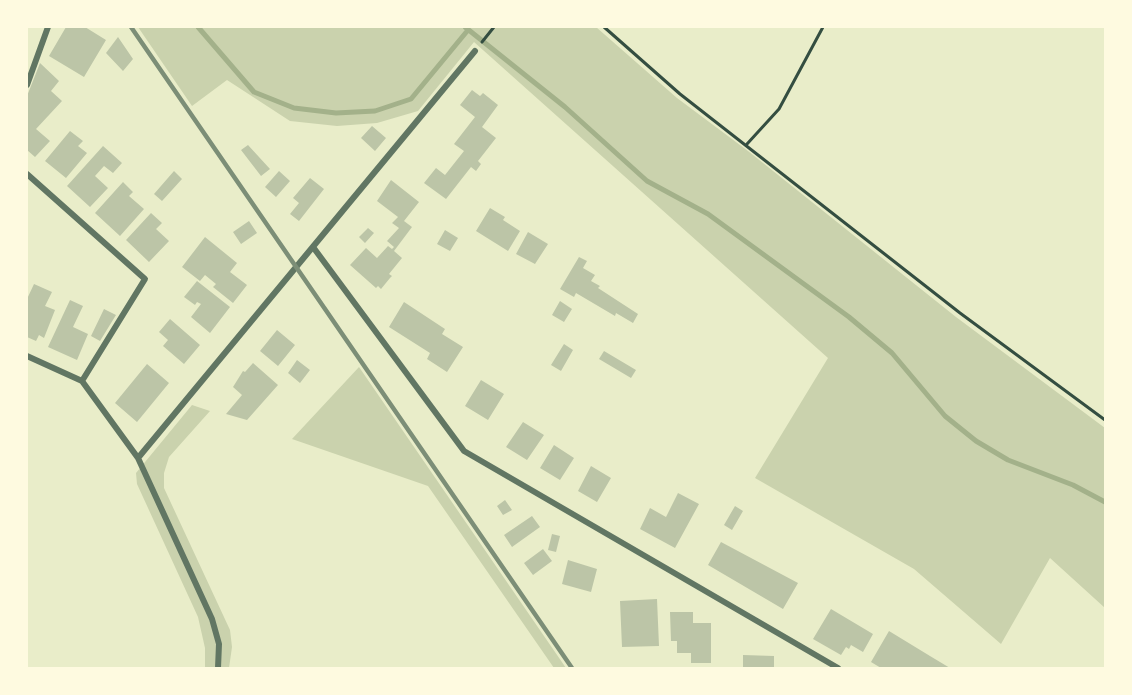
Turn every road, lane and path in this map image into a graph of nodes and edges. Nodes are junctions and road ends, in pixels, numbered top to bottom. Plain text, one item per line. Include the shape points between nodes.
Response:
1 (48, 27) edge
2 (494, 27) edge
3 (604, 27) edge
4 (823, 27) edge
5 (489, 34) dead end
6 (475, 51) dead end
7 (27, 85) edge
8 (747, 144) junction
9 (27, 174) edge
10 (313, 247) junction
11 (27, 356) edge
12 (82, 381) junction
13 (1105, 420) edge
14 (138, 458) junction
15 (218, 668) edge
16 (838, 668) edge

1 - 7 street
2 - 5 path
3 - 8 path via 680,94
4 - 8 path via 779,109
6 - 10 street
8 - 13 path via 960,313
9 - 12 street via 145,279
10 - 14 street
10 - 16 street via 464,451
11 - 12 street
12 - 14 street
14 - 15 street via 212,619 219,644

